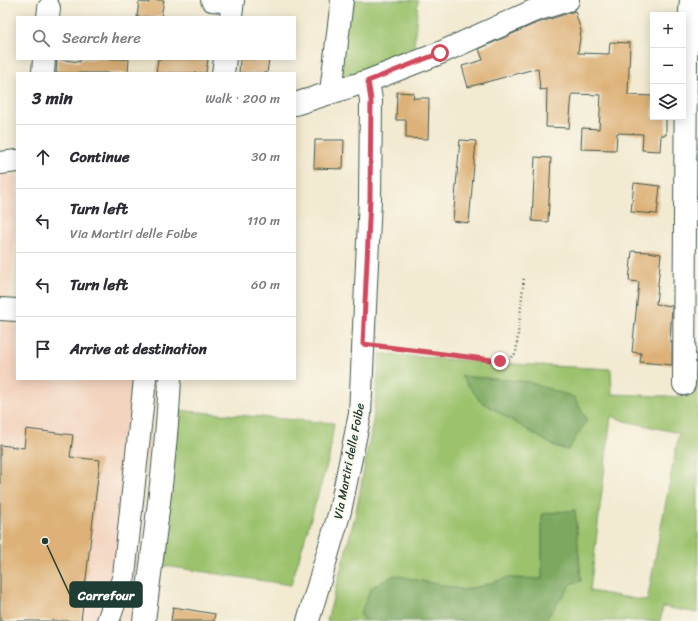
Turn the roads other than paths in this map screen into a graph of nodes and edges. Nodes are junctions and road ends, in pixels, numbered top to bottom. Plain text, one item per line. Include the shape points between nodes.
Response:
1 (342, 0) edge
2 (568, 0) edge
3 (691, 0) edge
4 (44, 60) edge
5 (214, 60) edge
6 (225, 60) edge
7 (43, 72) edge
8 (212, 72) edge
9 (223, 72) edge
10 (368, 81) junction
11 (331, 92) junction
12 (296, 104) edge
13 (0, 308) edge
14 (16, 310) edge
15 (145, 380) edge
16 (170, 380) edge
17 (684, 384) dead end
18 (108, 621) edge
19 (144, 621) edge
20 (308, 621) edge

1 - 11 street
2 - 10 street via 533,11 440,53
3 - 17 street via 686,56
4 - 7 street
5 - 8 street
6 - 9 street
10 - 11 street
10 - 20 street, Via Martiri delle Foibe via 371,100 370,199 360,414 340,511
11 - 12 street
13 - 14 street
15 - 18 street via 124,576
16 - 19 street via 168,424

